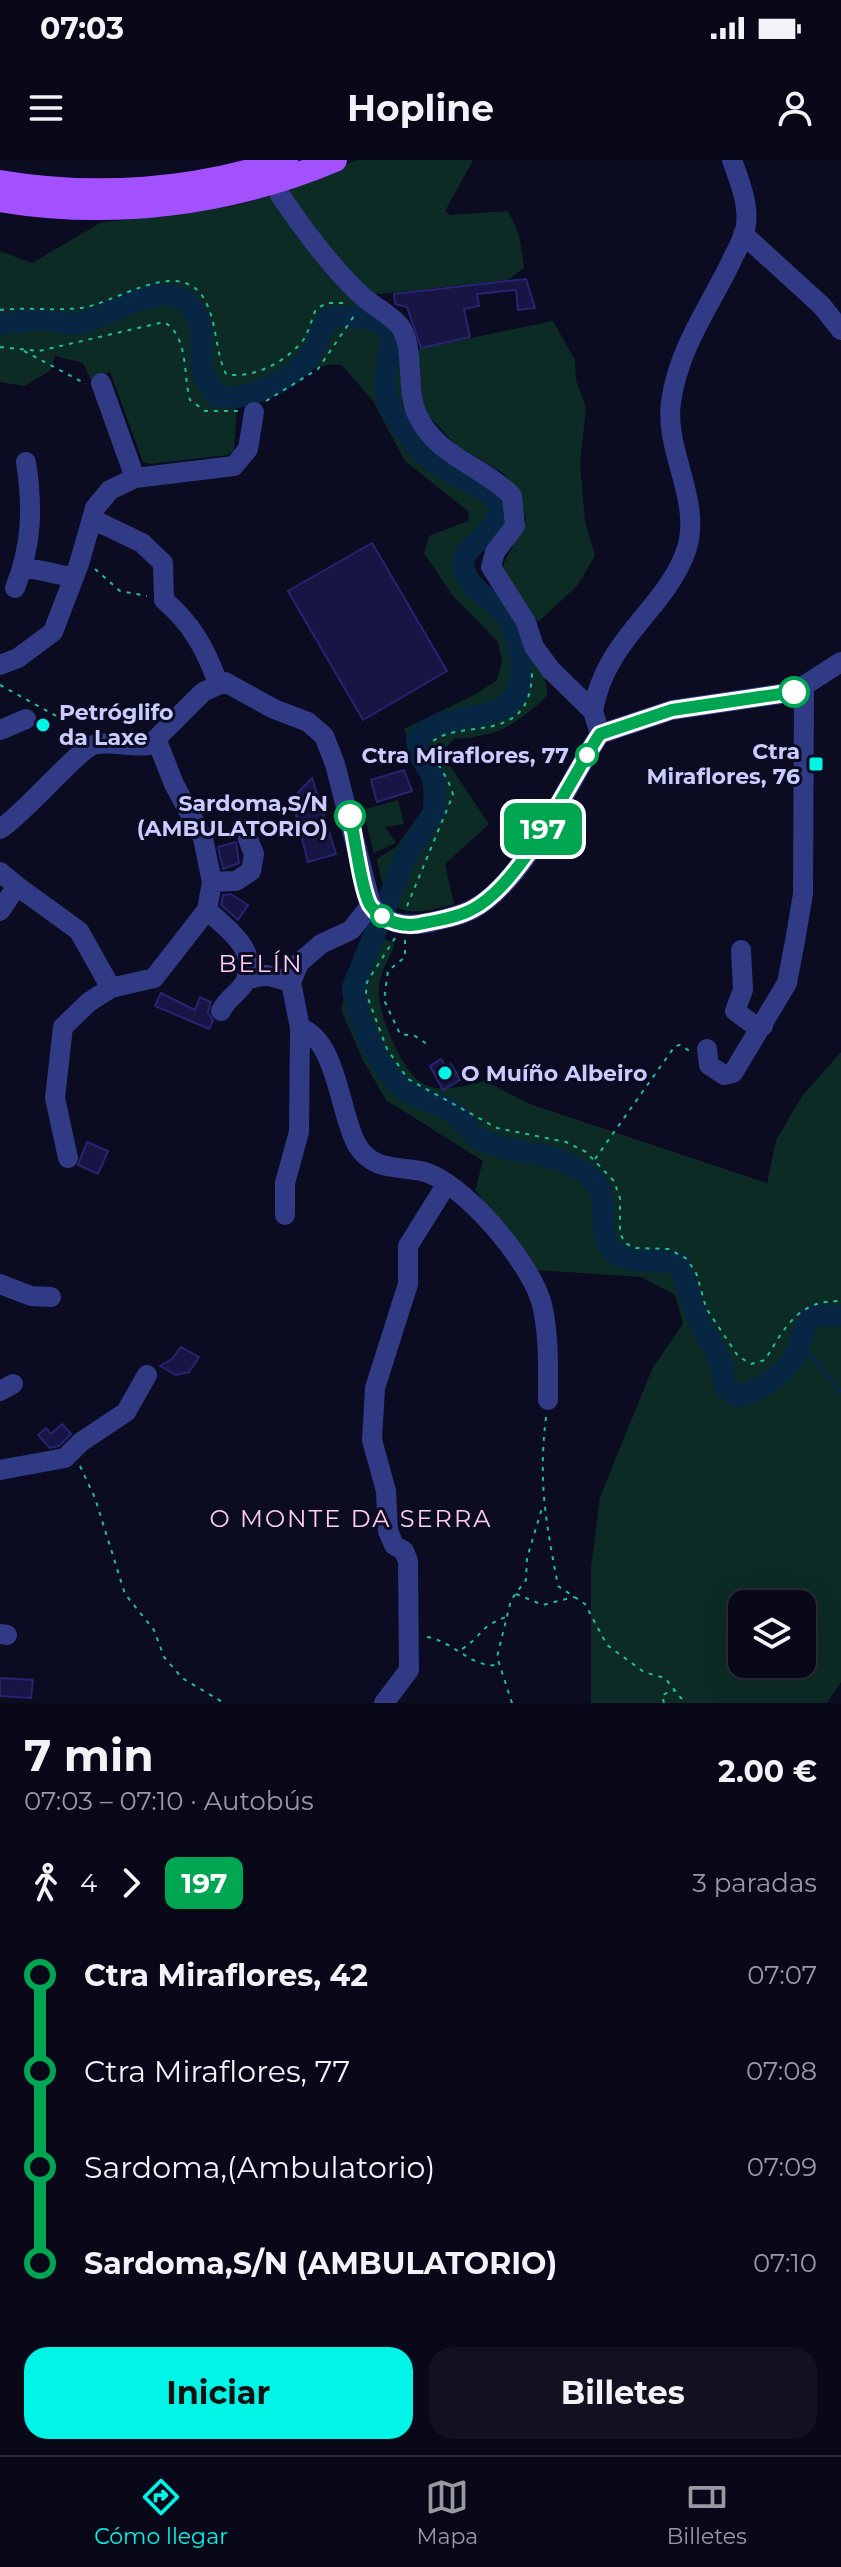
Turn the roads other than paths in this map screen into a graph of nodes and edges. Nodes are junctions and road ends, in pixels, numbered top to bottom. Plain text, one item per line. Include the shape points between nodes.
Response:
1 (286, 160) edge
2 (335, 160) edge
3 (732, 160) edge
4 (0, 182) edge
5 (280, 195) dead end
6 (0, 200) edge
7 (743, 234) junction
8 (841, 330) edge
9 (101, 383) road end
10 (254, 412) road end
11 (26, 462) dead end
12 (135, 478) junction
13 (92, 519) junction
14 (24, 567) junction
15 (75, 570) junction
16 (15, 588) dead end
17 (841, 662) edge
18 (0, 665) edge
19 (218, 683) junction
20 (804, 688) junction
21 (593, 711) junction
22 (26, 719) dead end
23 (0, 730) edge
24 (600, 734) junction
25 (157, 741) junction
26 (0, 829) edge
27 (248, 839) dead end
28 (0, 872) edge
29 (212, 882) junction
30 (17, 886) junction
31 (373, 908) junction
32 (207, 910) junction
33 (0, 911) edge
34 (741, 950) dead end
35 (246, 980) junction
36 (291, 982) junction
37 (111, 988) junction
38 (221, 1011) dead end
39 (763, 1026) junction
40 (300, 1028) junction
41 (708, 1057) road end
42 (68, 1158) dead end
43 (446, 1185) junction
44 (285, 1215) dead end
45 (0, 1284) edge
46 (51, 1297) dead end
47 (147, 1375) dead end
48 (548, 1400) road end
49 (0, 1470) edge
50 (384, 1703) edge

1 - 4 main road via 159,187 68,189
2 - 6 main road via 256,187 160,205 65,207
3 - 7 street via 745,202
5 - 21 street via 363,308 401,327 410,364 410,398 431,436 512,496 515,526 495,552 491,567 526,622 534,647
7 - 8 street
7 - 21 street via 709,309 694,329 670,404 670,434 686,495 687,548 678,569 608,666
9 - 12 street
10 - 12 street via 248,449 234,466
11 - 14 street via 31,522
12 - 13 street via 100,499
13 - 15 street
13 - 19 street via 142,543 163,563 164,600 201,640
14 - 15 street
14 - 16 street
15 - 18 street via 53,632
17 - 20 street
19 - 25 street
19 - 31 street via 232,684 308,722 324,736
20 - 24 street via 672,710
20 - 39 street via 803,894 787,983
21 - 24 street
22 - 23 street
24 - 31 street via 556,811 495,890 471,910 401,925
25 - 26 street via 140,747 99,744 86,749
25 - 29 street via 174,784 197,821
27 - 29 street via 254,854 251,871 236,881
28 - 30 street
29 - 32 street
30 - 33 street
30 - 37 street via 79,931
31 - 36 street via 351,930 307,953
32 - 35 street via 246,948
32 - 37 street via 154,978
34 - 39 street via 743,990 735,1011
35 - 36 street via 266,975
35 - 38 street
36 - 40 street
37 - 42 street via 69,1020 60,1037 56,1115
39 - 41 street via 733,1073 724,1075
40 - 43 street via 328,1059 356,1144 368,1158 401,1171 421,1171
40 - 44 street via 299,1132 285,1183
43 - 48 street via 469,1200 527,1270 543,1306
43 - 50 street via 408,1246 408,1284 375,1388 372,1440 386,1491 388,1531 408,1561 409,1670
45 - 46 street
47 - 49 street via 126,1412 65,1458

